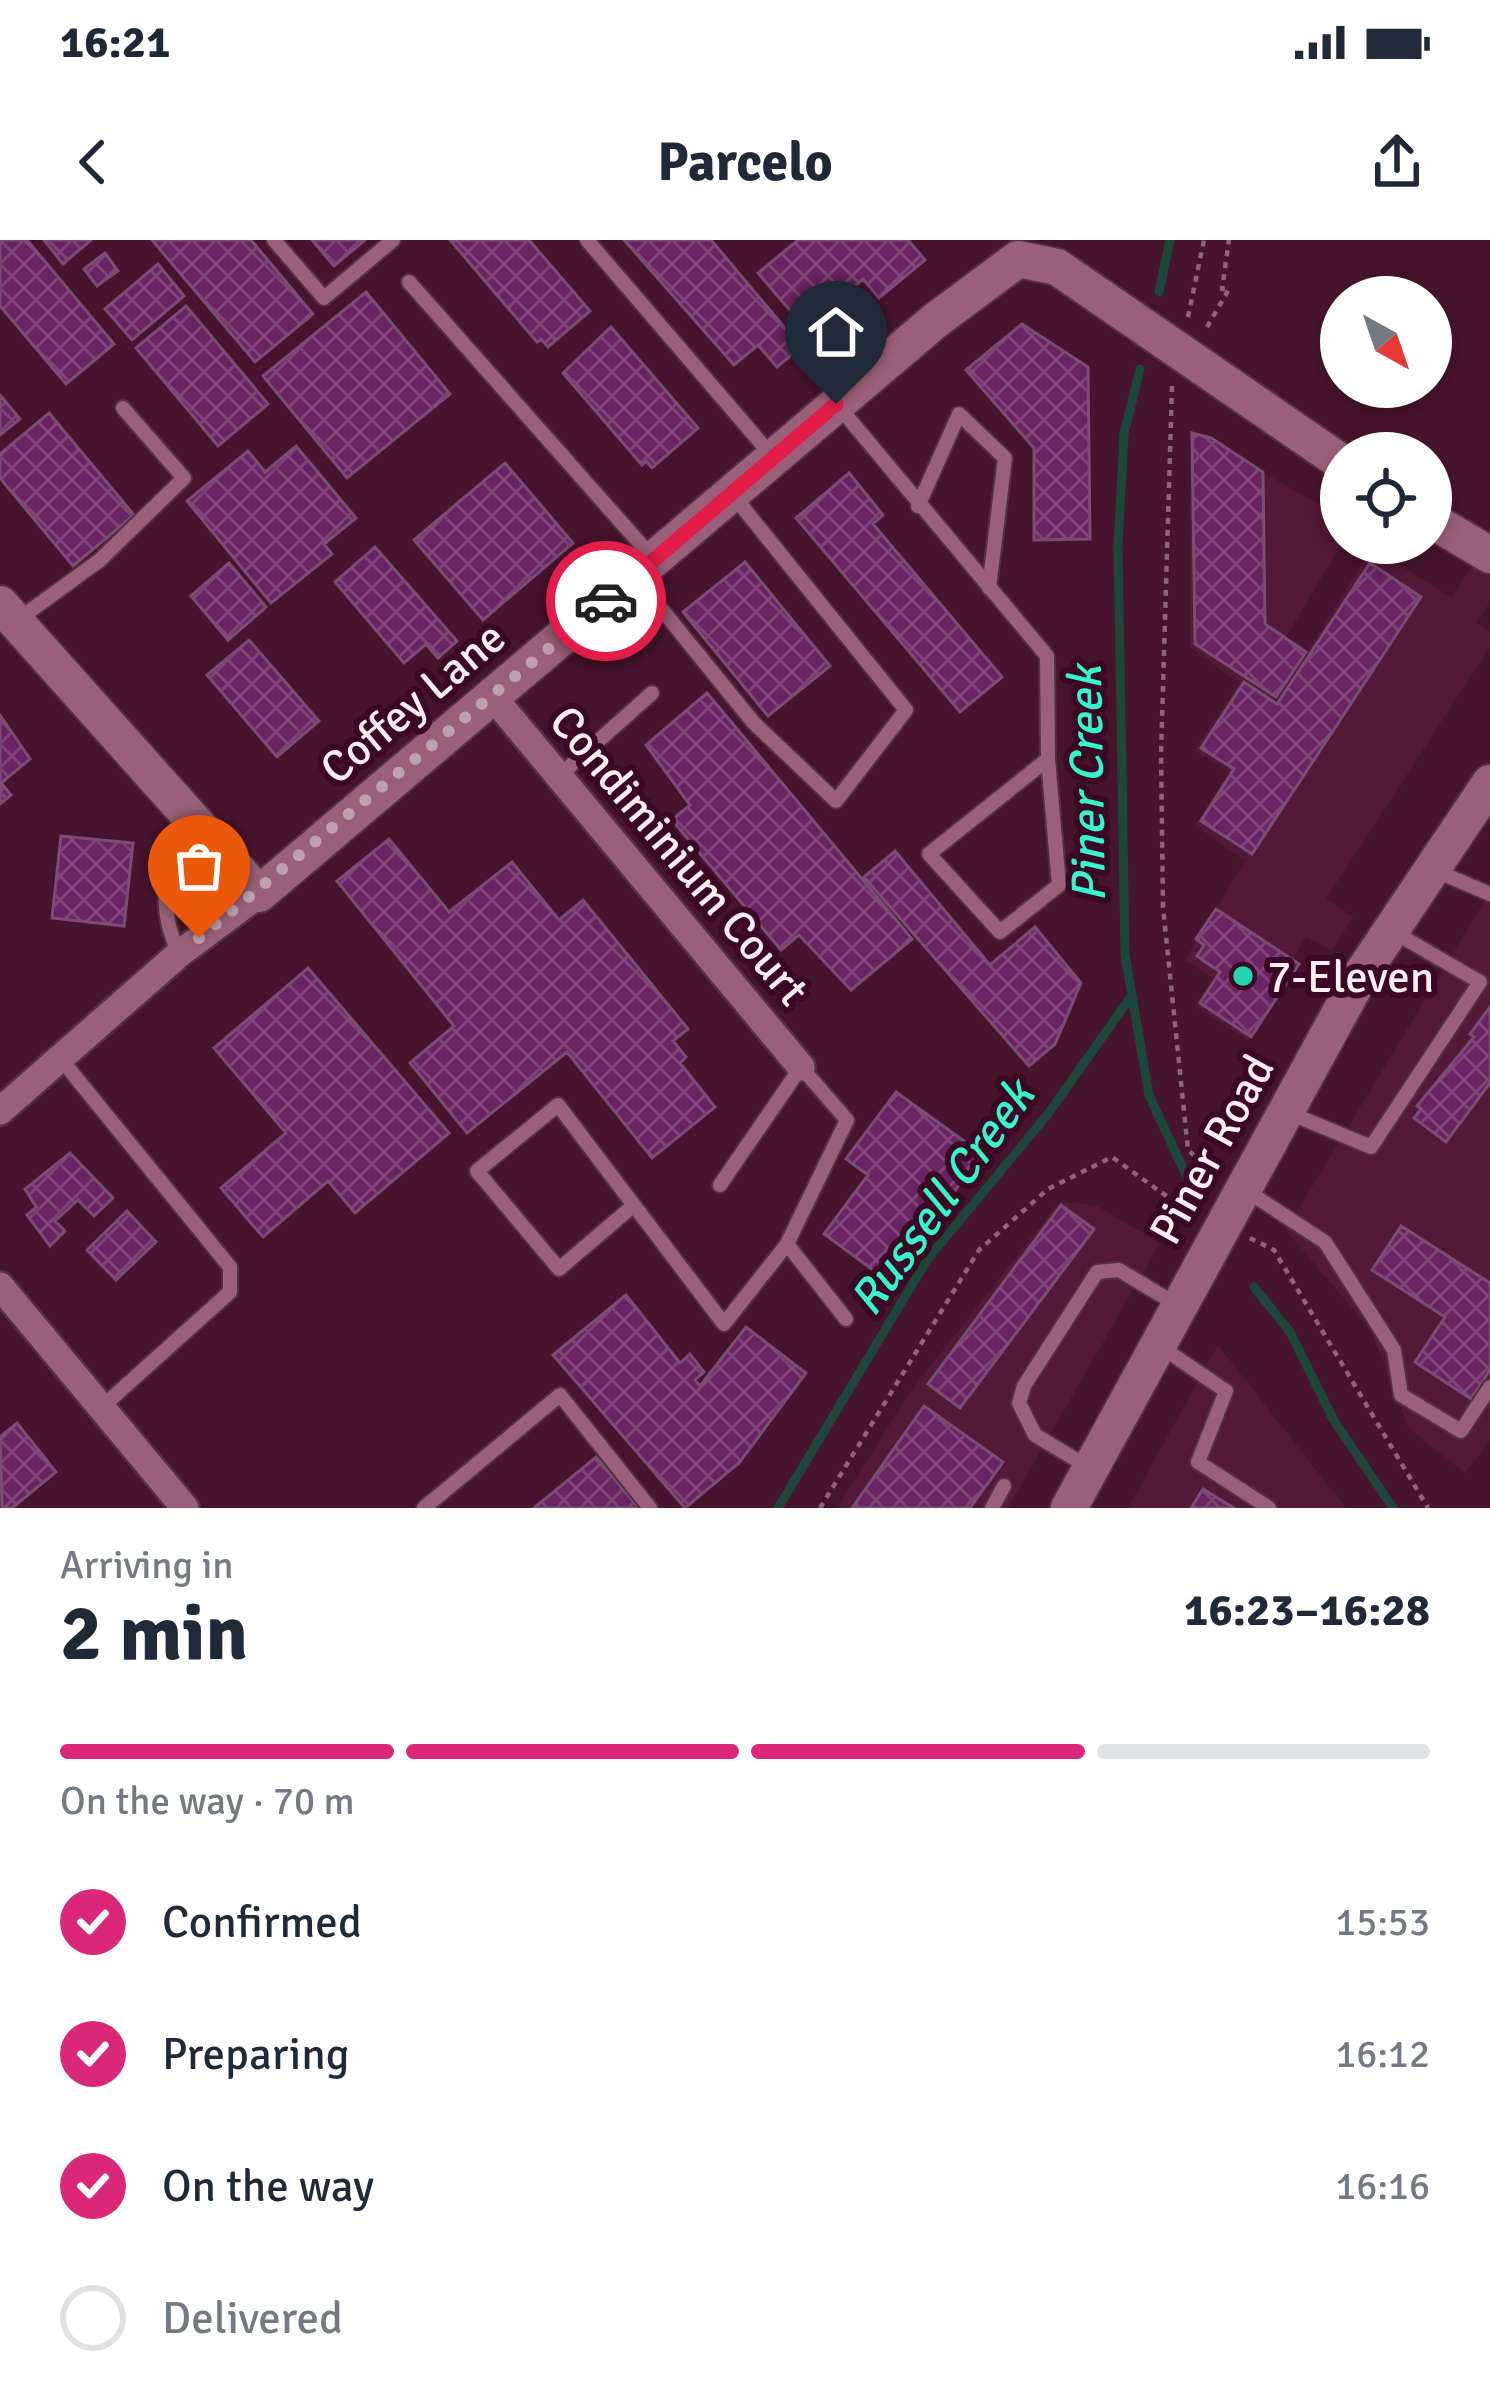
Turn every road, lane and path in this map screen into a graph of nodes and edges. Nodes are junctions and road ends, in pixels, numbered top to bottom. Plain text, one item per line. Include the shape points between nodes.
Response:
1 (274, 240) edge
2 (393, 240) edge
3 (587, 240) edge
4 (1204, 240) edge
5 (1228, 240) edge
6 (1014, 250) edge
7 (410, 282) dead end
8 (1207, 327) dead end
9 (1176, 350) junction
10 (836, 404) junction
11 (123, 408) dead end
12 (1320, 448) edge
13 (773, 457) junction
14 (732, 494) junction
15 (918, 506) junction
16 (1452, 532) edge
17 (1490, 555) edge
18 (645, 568) junction
19 (989, 588) junction
20 (7, 613) edge
21 (652, 693) dead end
22 (494, 697) junction
23 (1048, 759) junction
24 (559, 776) junction
25 (1490, 783) edge
26 (198, 828) junction
27 (1432, 869) junction
28 (259, 894) junction
29 (1490, 894) edge
30 (1392, 931) junction
31 (179, 954) junction
32 (60, 1058) junction
33 (801, 1067) junction
34 (0, 1111) edge
35 (1286, 1111) junction
36 (720, 1185) dead end
37 (634, 1205) junction
38 (1234, 1206) junction
39 (787, 1244) junction
40 (0, 1286) edge
41 (1179, 1306) junction
42 (846, 1319) dead end
43 (1158, 1345) junction
44 (1490, 1387) edge
45 (102, 1407) junction
46 (1090, 1468) junction
47 (1004, 1486) dead end
48 (185, 1508) edge
49 (424, 1508) edge
50 (650, 1508) edge
51 (820, 1508) edge
52 (992, 1508) edge
53 (1069, 1508) edge
54 (1269, 1508) edge
55 (1428, 1508) edge

1 - 2 lane via 324,298
3 - 13 lane
4 - 9 path via 1197,295
5 - 8 path via 1228,296
6 - 9 street, Coffey Lane via 1057,266
6 - 10 street, Coffey Lane
7 - 18 lane
9 - 12 street, Coffey Lane
9 - 38 path via 1163,907 1188,1150
10 - 13 street, Coffey Lane
10 - 15 lane
11 - 20 lane via 184,478 100,560
13 - 14 street, Coffey Lane
14 - 18 street, Coffey Lane
14 - 18 lane via 907,710 836,800 753,722
15 - 19 lane
15 - 19 lane via 959,415 1005,458
16 - 17 street
18 - 22 street, Coffey Lane
19 - 23 lane via 1047,656
20 - 26 street
21 - 24 lane
22 - 24 street, Condiminium Court
22 - 28 street, Coffey Lane
23 - 23 lane via 1059,885 1000,932 929,854
24 - 33 street, Condiminium Court
25 - 27 street, Piner Road
26 - 28 street
26 - 31 lane via 177,851 165,891 163,915
27 - 29 lane
27 - 30 street, Piner Road
28 - 31 street
30 - 35 street, Piner Road
30 - 35 lane via 1480,982 1371,1147
31 - 32 street
32 - 34 street
32 - 45 lane via 234,1279 230,1292
33 - 36 lane
33 - 39 lane via 847,1120
35 - 38 street, Piner Road
37 - 37 lane via 558,1105 477,1171 559,1269
37 - 39 lane via 724,1324
38 - 41 street, Piner Road
38 - 44 lane via 1325,1242 1394,1350 1401,1395 1461,1432
38 - 51 path via 1172,1200 1112,1156 1048,1189 979,1250
38 - 55 path via 1274,1250
39 - 42 lane
40 - 45 street
41 - 43 street, Piner Road
41 - 46 lane via 1119,1270 1097,1272 1024,1386 1019,1403 1035,1435
43 - 46 street, Piner Road
43 - 54 lane via 1226,1391 1198,1462
45 - 48 street
46 - 53 street, Piner Road
47 - 52 lane
49 - 50 lane via 560,1395

